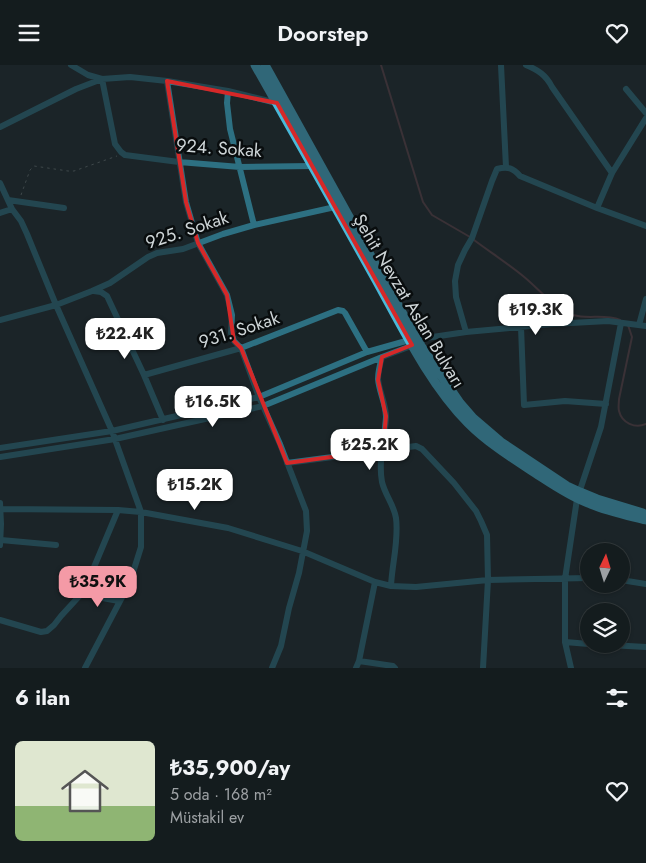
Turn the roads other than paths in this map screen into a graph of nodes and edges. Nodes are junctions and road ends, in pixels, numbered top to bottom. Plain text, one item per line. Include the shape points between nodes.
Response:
1 (71, 65) edge
2 (255, 65) edge
3 (265, 65) edge
4 (501, 65) edge
5 (526, 65) edge
6 (102, 79) junction
7 (167, 81) junction
8 (626, 89) dead end
9 (228, 91) junction
10 (277, 103) junction
11 (646, 113) edge
12 (646, 118) edge
13 (0, 127) edge
14 (179, 162) junction
15 (312, 166) junction
16 (240, 167) junction
17 (506, 167) junction
18 (612, 173) junction
19 (0, 183) edge
20 (8, 199) junction
21 (335, 207) junction
22 (64, 208) dead end
23 (597, 208) junction
24 (12, 209) junction
25 (0, 213) edge
26 (254, 225) junction
27 (646, 226) edge
28 (198, 243) junction
29 (92, 291) junction
30 (646, 299) edge
31 (56, 305) junction
32 (0, 319) edge
33 (621, 323) junction
34 (643, 325) edge
35 (521, 327) junction
36 (466, 332) junction
37 (417, 341) junction
38 (241, 349) junction
39 (367, 353) junction
40 (382, 357) junction
41 (144, 375) junction
42 (259, 397) junction
43 (606, 404) junction
44 (263, 406) junction
45 (163, 420) junction
46 (112, 431) junction
47 (115, 439) junction
48 (0, 448) edge
49 (383, 450) junction
50 (0, 457) edge
51 (287, 463) junction
52 (578, 496) junction
53 (0, 506) edge
54 (118, 511) junction
55 (141, 512) junction
56 (646, 514) edge
57 (646, 520) edge
58 (0, 542) edge
59 (56, 545) dead end
60 (302, 551) junction
61 (580, 578) edge
62 (565, 579) junction
63 (488, 580) junction
64 (630, 581) edge
65 (376, 582) junction
66 (646, 584) edge
67 (391, 586) junction
68 (84, 591) junction
69 (119, 601) junction
70 (0, 620) edge
71 (565, 642) junction
72 (580, 643) edge
73 (630, 646) edge
74 (646, 647) edge
75 (357, 665) edge
76 (85, 668) edge
77 (272, 668) edge
78 (396, 668) edge
79 (482, 668) edge
80 (571, 668) edge

1 - 6 street
2 - 10 main road, Şehit Nevzat Aslan Bulvarı
3 - 37 main road, Şehit Nevzat Aslan Bulvarı
4 - 17 street
5 - 18 street via 548,79
6 - 7 street via 130,77
6 - 13 street
6 - 14 street, 924. Sokak via 115,144 123,153
7 - 9 street
7 - 14 street
8 - 11 street
9 - 10 street
9 - 16 street via 230,129
10 - 15 main road, Şehit Nevzat Aslan Bulvarı
12 - 18 street
14 - 16 street, 924. Sokak
14 - 28 street
15 - 16 street, 924. Sokak
15 - 21 main road, Şehit Nevzat Aslan Bulvarı
16 - 26 street
17 - 23 street
17 - 36 street via 497,169 472,238 458,265 456,297
18 - 23 street
19 - 20 street
20 - 22 street
20 - 24 street
21 - 26 street, 925. Sokak
21 - 37 main road, Şehit Nevzat Aslan Bulvarı
23 - 27 street
24 - 25 street
24 - 31 street via 27,234
26 - 28 street, 925. Sokak
28 - 29 street, 925. Sokak via 148,257 110,283
28 - 38 street via 227,295 232,315 231,333
29 - 31 street, 925. Sokak
29 - 41 street via 107,296
30 - 34 street
31 - 32 street, 925. Sokak
31 - 46 street
33 - 34 street
33 - 35 street via 594,321
33 - 43 street
35 - 36 street
35 - 43 street via 524,405 565,401
36 - 37 street
37 - 39 street
37 - 40 street
37 - 52 main road, Şehit Nevzat Aslan Bulvarı via 460,403 487,431
38 - 39 street, 931. Sokak via 343,311
38 - 41 street, 931. Sokak
38 - 42 street
39 - 42 street
40 - 44 street
40 - 49 street via 378,380 386,416
41 - 45 street
42 - 44 street
42 - 45 street
43 - 52 street
44 - 47 street
44 - 51 street
45 - 46 street
46 - 47 street
46 - 48 street
47 - 50 street
47 - 55 street
49 - 51 street
49 - 63 street via 416,446 454,483 476,511 487,535
49 - 67 street via 382,483 393,506 397,530
51 - 60 street via 306,511 307,531
52 - 56 main road, Şehit Nevzat Aslan Bulvarı
52 - 57 main road, Şehit Nevzat Aslan Bulvarı via 614,512
52 - 62 street
53 - 54 street
53 - 58 street
54 - 55 street
54 - 68 street
55 - 60 street via 228,529
55 - 69 street via 141,547 130,581
58 - 59 street
60 - 65 street
60 - 77 street via 281,646
61 - 62 street
62 - 63 street
62 - 71 street
63 - 67 street via 416,587
63 - 79 street
64 - 66 street
65 - 67 street
65 - 75 street
68 - 69 street
68 - 70 street via 47,631
69 - 76 street
71 - 72 street
71 - 80 street
73 - 74 street
75 - 78 street

